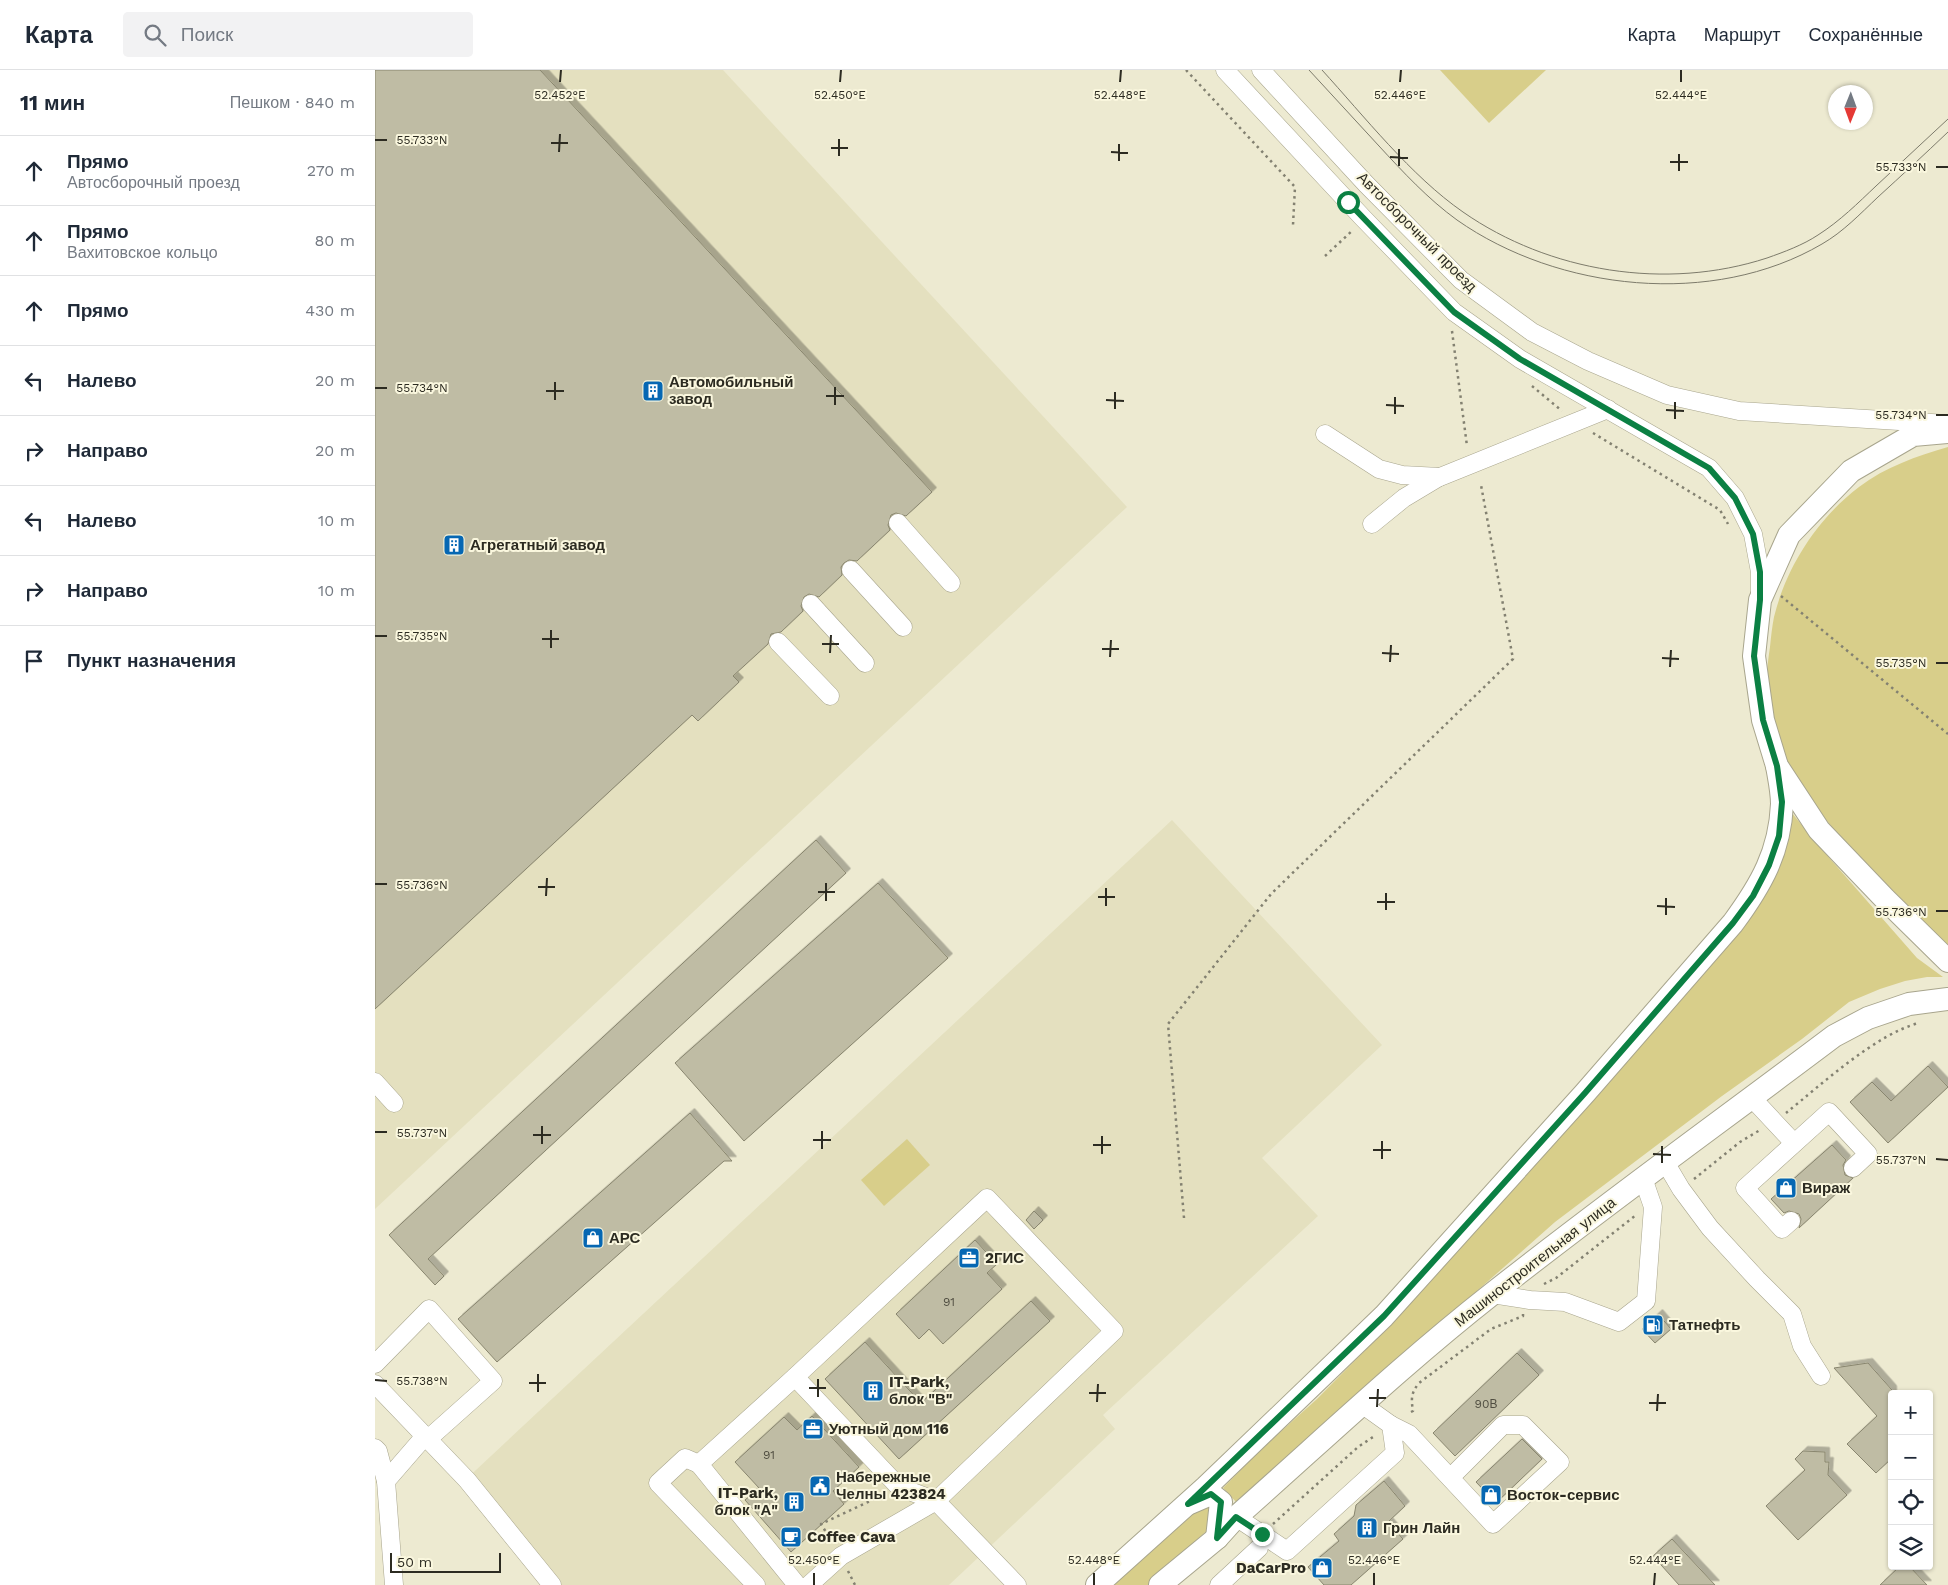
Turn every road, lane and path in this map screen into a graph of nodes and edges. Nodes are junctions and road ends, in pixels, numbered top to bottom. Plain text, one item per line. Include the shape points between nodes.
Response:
1 (1186, 70) edge
2 (1225, 70) edge
3 (1261, 70) edge
4 (1360, 222) junction
5 (1293, 225) dead end
6 (1325, 256) dead end
7 (1452, 328) dead end
8 (1608, 409) junction
9 (1948, 424) edge
10 (1948, 432) edge
11 (1325, 434) dead end
12 (1467, 446) dead end
13 (1439, 477) junction
14 (1481, 486) dead end
15 (898, 523) dead end
16 (1372, 524) dead end
17 (851, 570) dead end
18 (951, 583) dead end
19 (1760, 600) junction
20 (811, 604) dead end
21 (903, 628) dead end
22 (778, 642) dead end
23 (865, 663) dead end
24 (830, 696) dead end
25 (1777, 766) junction
26 (1948, 961) edge
27 (1948, 999) edge
28 (1919, 1023) dead end
29 (375, 1082) edge
30 (1752, 1098) junction
31 (394, 1103) dead end
32 (1784, 1114) dead end
33 (1765, 1127) dead end
34 (1795, 1143) junction
35 (1665, 1162) junction
36 (1853, 1168) dead end
37 (1643, 1178) junction
38 (1691, 1182) dead end
39 (1641, 1211) dead end
40 (1184, 1218) dead end
41 (1791, 1221) dead end
42 (1538, 1287) dead end
43 (1492, 1294) junction
44 (1523, 1312) dead end
45 (375, 1364) edge
46 (1821, 1376) dead end
47 (795, 1377) junction
48 (375, 1384) edge
49 (1363, 1405) junction
50 (1411, 1412) dead end
51 (1384, 1430) junction
52 (426, 1437) junction
53 (375, 1448) edge
54 (699, 1464) junction
55 (1450, 1478) junction
56 (386, 1481) junction
57 (899, 1487) junction
58 (935, 1501) junction
59 (1188, 1504) junction
60 (1236, 1517) junction
61 (821, 1524) dead end
62 (1271, 1526) dead end
63 (1217, 1538) junction
64 (1259, 1548) dead end
65 (394, 1585) edge
66 (552, 1585) edge
67 (757, 1585) edge
68 (797, 1585) edge
69 (809, 1585) edge
70 (1017, 1585) edge
71 (1097, 1585) edge
72 (1160, 1585) edge
73 (1219, 1585) edge

1 - 5 path via 1295,187
2 - 4 street, Автосборочный проезд
3 - 9 street, Автосборочный проезд via 1461,280 1532,332 1588,361 1667,395 1739,410
4 - 6 path
4 - 8 street, Автосборочный проезд via 1454,312 1520,359
7 - 12 path
8 - 13 street
8 - 19 street, Автосборочный проезд via 1709,468 1735,498 1753,534 1760,572
10 - 19 main road via 1913,435 1851,471 1789,535
11 - 13 street via 1379,469 1402,475
13 - 16 street via 1404,498
14 - 40 path via 1513,659 1271,894 1168,1024
15 - 18 street
17 - 21 street
19 - 25 main road via 1754,656 1763,720
20 - 23 street
22 - 24 street
25 - 26 main road via 1819,830
25 - 59 main road via 1782,802 1779,836 1753,896 1733,923 1384,1316
27 - 30 main road, Машиностроительная улица via 1909,1004 1868,1018 1834,1036
28 - 32 path via 1870,1047
29 - 31 street
30 - 34 street
30 - 35 main road, Машиностроительная улица
33 - 38 path via 1740,1142
34 - 36 street via 1829,1112 1868,1154
34 - 41 street via 1745,1188 1782,1229
35 - 37 main road, Машиностроительная улица
35 - 46 street via 1709,1228 1792,1314 1802,1346
37 - 43 main road, Машиностроительная улица
37 - 43 street via 1653,1207 1645,1300 1619,1322 1565,1302
39 - 42 path via 1557,1278
43 - 49 main road, Машиностроительная улица
44 - 50 path via 1523,1316 1475,1339 1419,1383 1411,1397
45 - 52 street via 429,1309 493,1381
47 - 54 street
47 - 57 street
47 - 58 street via 987,1198 1113,1331
48 - 52 street
49 - 51 street
49 - 60 main road, Машиностроительная улица
51 - 55 street via 1409,1434
51 - 60 street via 1395,1453 1287,1551
51 - 62 path via 1359,1447
52 - 56 street
52 - 66 street via 467,1480
53 - 56 street
54 - 67 street via 685,1458 658,1483
54 - 68 street
55 - 55 street via 1493,1524 1560,1462 1523,1425 1503,1425
56 - 65 street
57 - 58 street
57 - 61 path
58 - 69 street via 841,1556
58 - 70 street
59 - 63 main road via 1211,1494 1221,1502
59 - 71 main road
60 - 63 main road, Машиностроительная улица
63 - 72 main road, Машиностроительная улица
64 - 73 street

